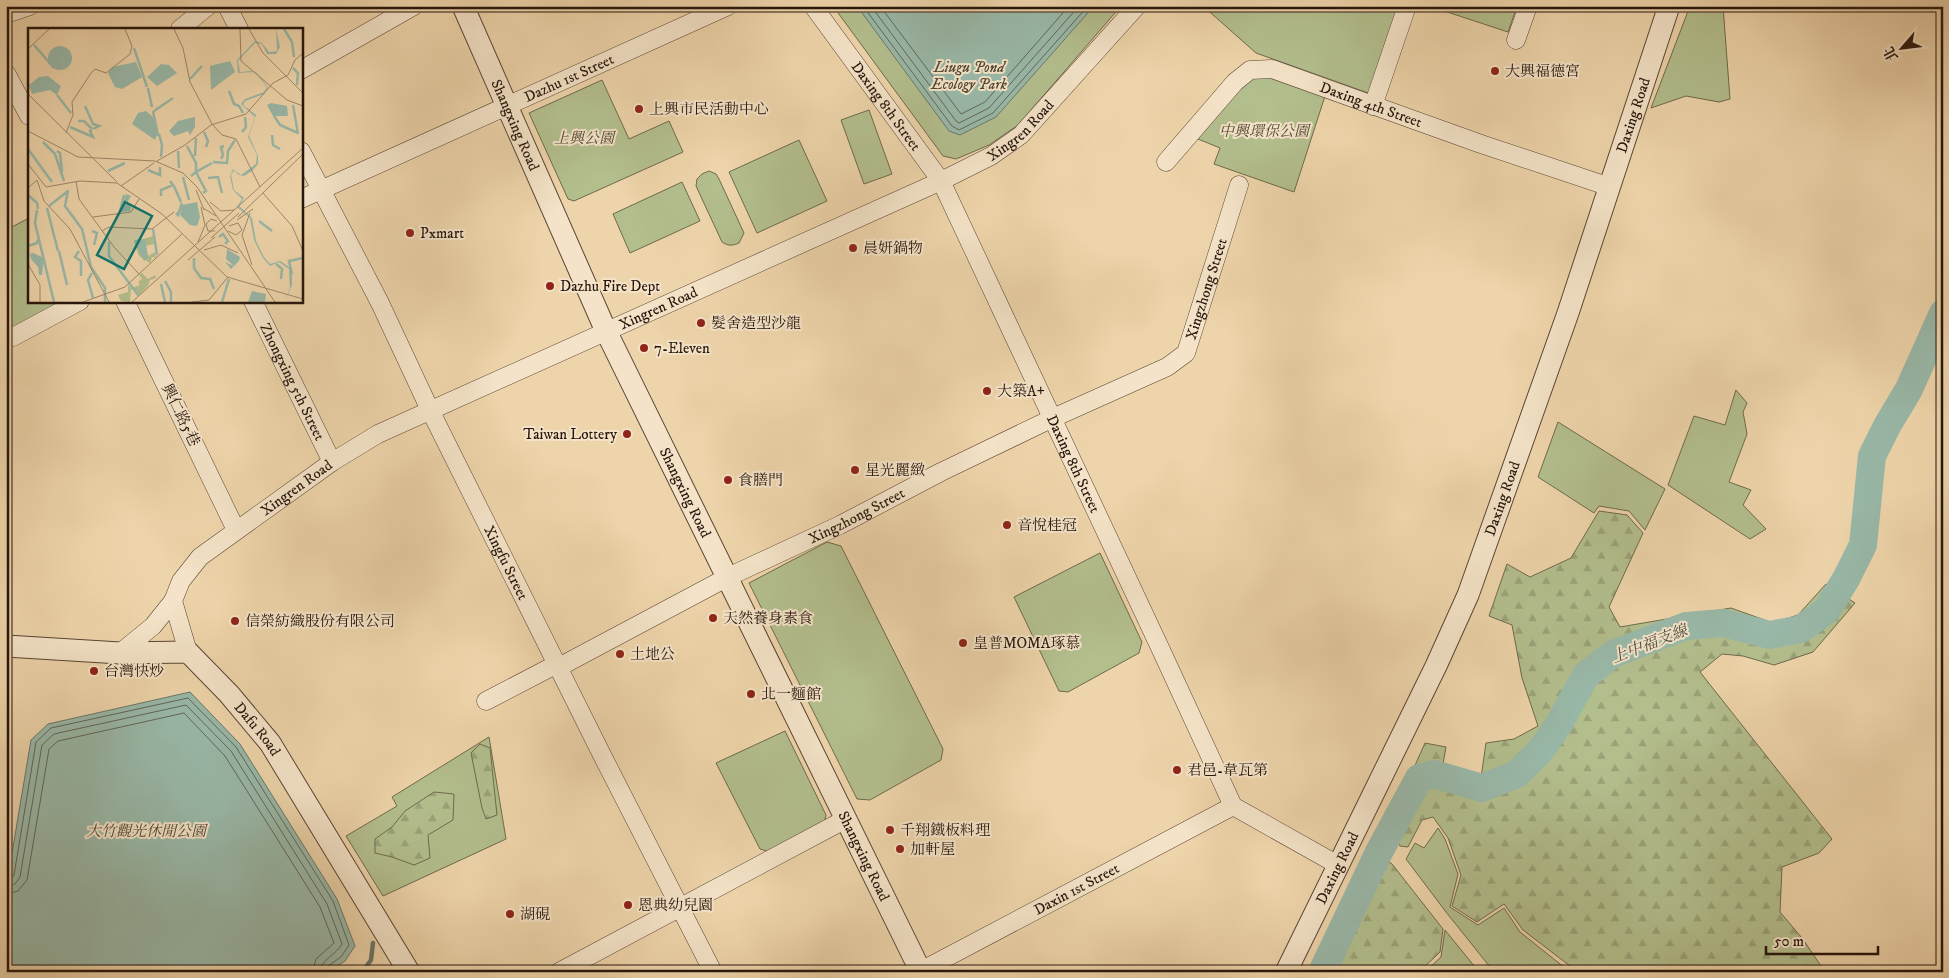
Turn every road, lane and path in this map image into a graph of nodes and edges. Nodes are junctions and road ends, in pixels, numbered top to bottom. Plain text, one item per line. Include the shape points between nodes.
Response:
1 (30, 6) edge
2 (208, 6) edge
3 (227, 6) edge
4 (414, 6) edge
5 (463, 6) edge
6 (728, 6) edge
7 (813, 6) edge
8 (1137, 6) edge
9 (1407, 6) edge
10 (1528, 6) edge
11 (1669, 6) edge
12 (6, 14) edge
13 (181, 28) edge
14 (238, 28) edge
15 (1516, 40) dead end
16 (302, 69) edge
17 (6, 73) edge
18 (507, 106) junction
19 (1373, 106) junction
20 (28, 114) edge
21 (302, 153) edge
22 (1166, 162) dead end
23 (941, 181) junction
24 (1239, 185) dead end
25 (1610, 187) junction
26 (321, 190) junction
27 (302, 199) edge
28 (78, 302) edge
29 (126, 302) edge
30 (253, 302) edge
31 (606, 331) junction
32 (13, 338) dead end
33 (430, 410) junction
34 (1052, 418) junction
35 (332, 462) junction
36 (236, 530) junction
37 (728, 577) junction
38 (173, 601) junction
39 (6, 646) edge
40 (188, 652) junction
41 (120, 653) junction
42 (558, 665) junction
43 (486, 701) dead end
44 (1232, 806) junction
45 (846, 819) junction
46 (1338, 865) junction
47 (681, 908) junction
48 (920, 971) edge
49 (409, 972) edge
50 (559, 972) edge
51 (713, 972) edge
52 (1286, 972) edge

1 - 12 street
2 - 13 street
3 - 14 street
4 - 16 street
5 - 18 street, Shangxing Road
6 - 18 street, Dazhu 1st Street
7 - 23 street, Daxing 8th Street
8 - 23 street, Xingren Road via 1021,135 991,156
9 - 19 street
10 - 15 street
11 - 25 street, Daxing Road
17 - 20 street
18 - 26 street, Dazhu 1st Street
18 - 31 street, Shangxing Road
19 - 22 street, Daxing 4th Street via 1272,69 1250,70 1235,82
19 - 25 street, Daxing 4th Street
21 - 26 street, Xingfu Street
23 - 31 street, Xingren Road
23 - 34 street, Daxing 8th Street
24 - 34 street, Xingzhong Street via 1186,353 1167,367
25 - 46 street, Daxing Road via 1468,595
26 - 27 street, Dazhu 1st Street
26 - 33 street, Xingfu Street via 380,303
28 - 32 street
29 - 36 street, 興仁路5巷
30 - 35 street, Zhongxing 5th Street
31 - 33 street, Xingren Road
31 - 37 street, Shangxing Road
33 - 35 street, Xingren Road via 378,434
33 - 42 street, Xingfu Street
34 - 37 street, Xingzhong Street
34 - 44 street, Daxing 8th Street
35 - 36 street, Xingren Road
36 - 38 street, Xingren Road via 200,557 181,581
37 - 42 street, Xingzhong Street
37 - 45 street, Shangxing Road
38 - 40 street
38 - 41 street, Xingren Road via 153,626
39 - 41 street
40 - 41 street
40 - 49 street, Dafu Road via 270,743
42 - 43 street, Xingzhong Street
42 - 47 street, Xingfu Street
44 - 46 street
44 - 48 street, Daxin 1st Street
45 - 47 street
45 - 48 street, Shangxing Road
46 - 52 street, Daxing Road
47 - 50 street
47 - 51 street, Xingfu Street

